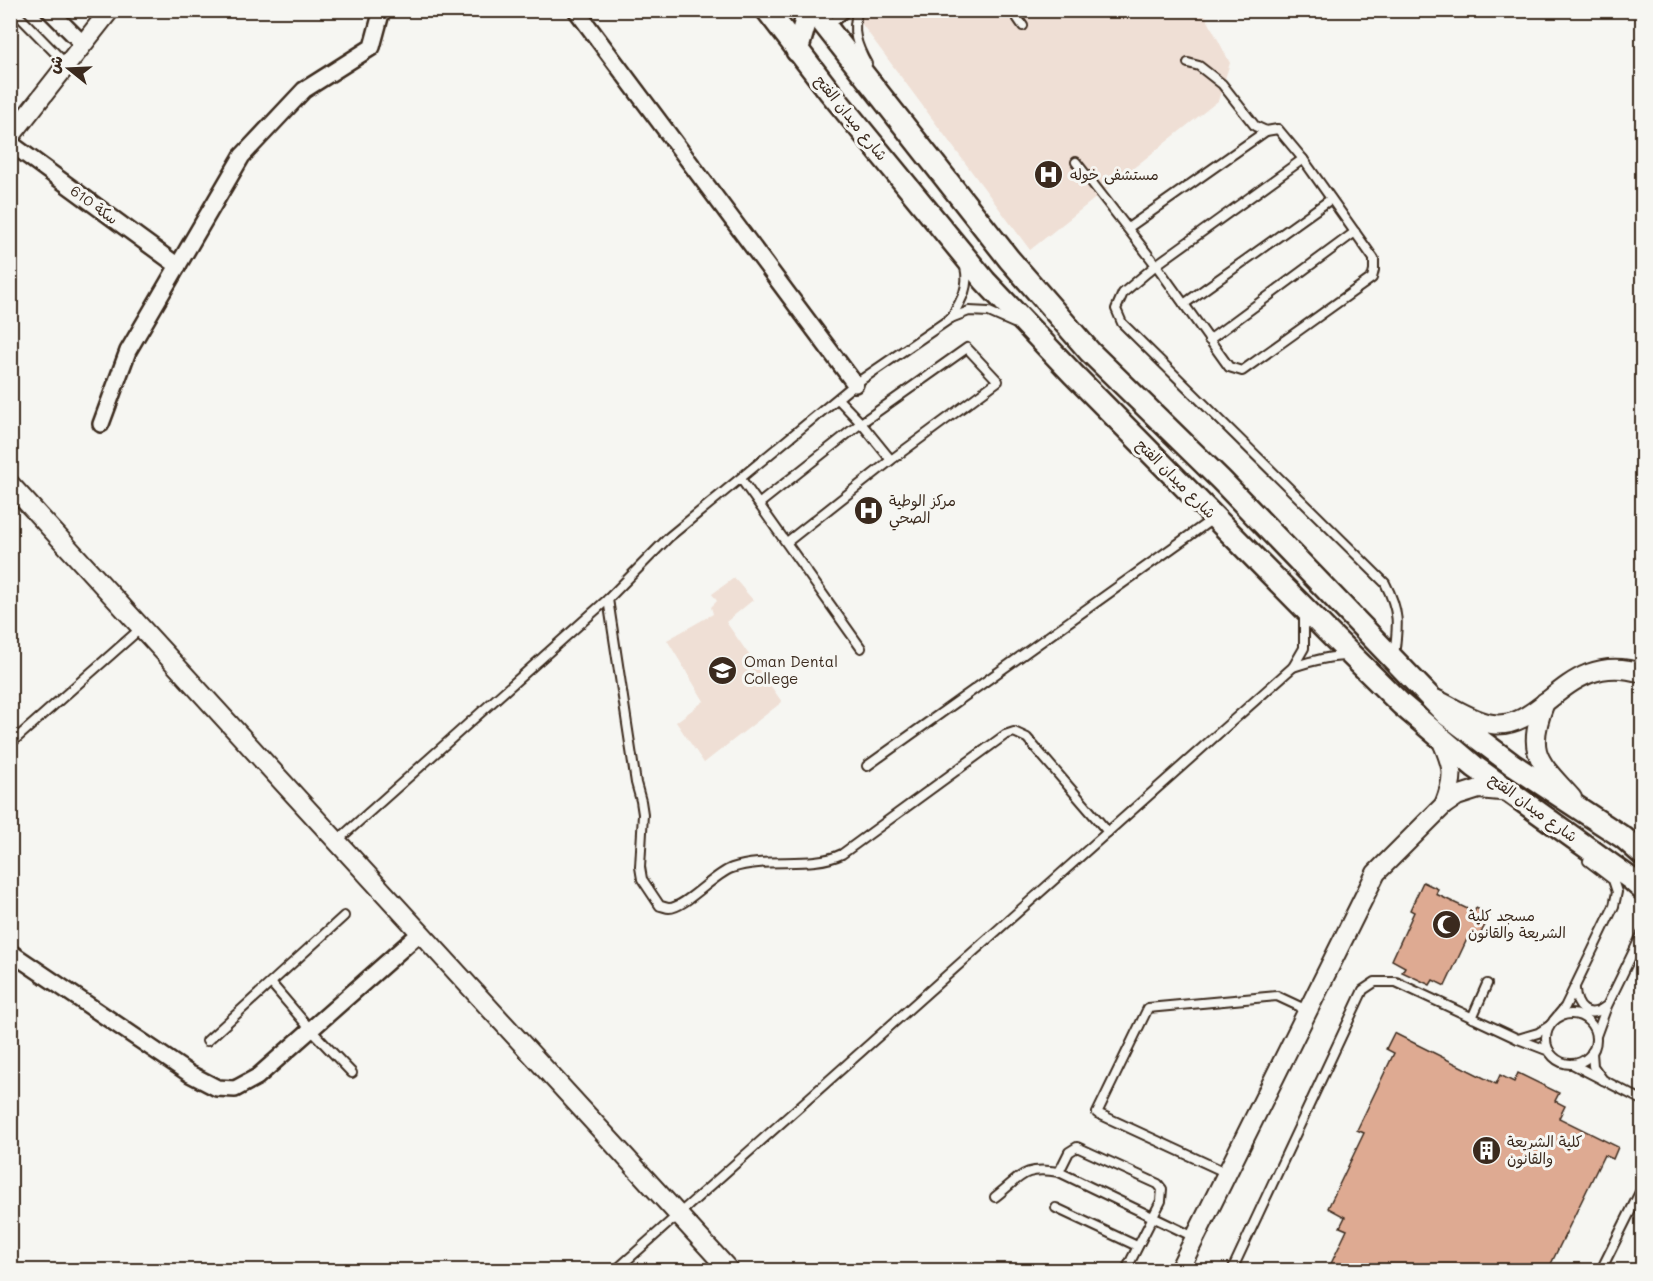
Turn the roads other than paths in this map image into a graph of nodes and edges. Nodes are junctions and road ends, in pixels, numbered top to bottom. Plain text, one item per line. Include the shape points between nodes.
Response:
1 (13, 10) edge
2 (49, 10) edge
3 (110, 10) edge
4 (382, 10) edge
5 (576, 10) edge
6 (767, 10) edge
7 (809, 10) edge
8 (848, 10) edge
9 (858, 10) edge
10 (1012, 10) edge
11 (1023, 26) dead end
12 (825, 28) junction
13 (793, 37) junction
14 (83, 44) junction
15 (1188, 63) dead end
16 (67, 65) junction
17 (887, 105) junction
18 (1266, 131) junction
19 (10, 137) edge
20 (10, 143) edge
21 (1303, 159) junction
22 (1076, 162) dead end
23 (1331, 199) junction
24 (1128, 228) junction
25 (1355, 232) junction
26 (960, 250) junction
27 (1156, 265) junction
28 (178, 266) junction
29 (1184, 304) junction
30 (951, 318) junction
31 (1034, 333) junction
32 (1209, 340) junction
33 (855, 384) junction
34 (838, 399) junction
35 (861, 423) junction
36 (101, 424) dead end
37 (891, 460) junction
38 (741, 479) junction
39 (10, 484) edge
40 (759, 504) junction
41 (1215, 517) junction
42 (787, 542) junction
43 (608, 599) junction
44 (1304, 607) junction
45 (141, 628) junction
46 (861, 648) dead end
47 (1353, 657) junction
48 (1394, 660) junction
49 (1293, 667) junction
50 (1642, 673) edge
51 (1428, 696) junction
52 (1546, 701) junction
53 (1440, 737) junction
54 (10, 744) edge
55 (867, 766) dead end
56 (1511, 792) junction
57 (1444, 805) junction
58 (1584, 812) junction
59 (1562, 830) junction
60 (1108, 832) junction
61 (336, 841) junction
62 (1642, 854) edge
63 (1642, 889) edge
64 (344, 916) dead end
65 (420, 933) junction
66 (1642, 934) edge
67 (10, 952) edge
68 (271, 983) junction
69 (1487, 984) dead end
70 (1575, 987) junction
71 (1607, 1006) junction
72 (1308, 1010) junction
73 (1472, 1018) junction
74 (1552, 1023) junction
75 (311, 1030) junction
76 (1596, 1038) junction
77 (1518, 1039) junction
78 (207, 1041) dead end
79 (1548, 1052) junction
80 (1592, 1052) junction
81 (1572, 1064) junction
82 (352, 1073) dead end
83 (1604, 1081) junction
84 (1642, 1101) edge
85 (1059, 1172) junction
86 (1227, 1173) junction
87 (1642, 1188) edge
88 (995, 1197) dead end
89 (1056, 1208) dead end
90 (678, 1215) junction
91 (1151, 1217) junction
92 (1195, 1238) junction
93 (1137, 1246) junction
94 (616, 1270) edge
95 (729, 1270) edge
96 (1126, 1270) edge
97 (1179, 1270) edge
98 (1232, 1270) edge
99 (1600, 1270) edge

1 - 16 lane
2 - 14 street
3 - 14 street
4 - 28 street via 372,47 304,90 242,156
5 - 33 street
6 - 13 main road, شارع ميدان الفتح
7 - 12 main road, شارع ميدان الفتح
7 - 13 main road
8 - 12 lane
9 - 17 lane via 854,36
10 - 11 lane
12 - 13 main road
12 - 17 main road, شارع ميدان الفتح
13 - 26 main road, شارع ميدان الفتح
14 - 16 street
15 - 18 lane via 1199,66 1222,84 1255,126
16 - 19 street
17 - 48 main road, شارع ميدان الفتح via 1009,259 1090,352 1221,480
18 - 21 lane via 1278,129
18 - 24 lane
20 - 28 street, سكة 610
21 - 23 lane
21 - 27 lane
22 - 24 lane
23 - 25 lane
23 - 29 lane
24 - 27 lane
25 - 32 lane
25 - 32 lane via 1374,259 1372,278 1242,371 1229,367
26 - 30 lane via 968,284
26 - 31 main road, شارع ميدان الفتح
27 - 29 lane
27 - 48 lane via 1123,293 1116,309 1122,323 1385,583 1395,601 1398,623
28 - 36 street via 128,351
29 - 32 lane
30 - 31 lane via 969,311 989,312
30 - 33 lane
31 - 41 main road, شارع ميدان الفتح
33 - 34 lane
34 - 35 lane
34 - 38 lane
35 - 37 lane
35 - 37 lane via 967,348 998,381
35 - 40 lane
37 - 42 lane
38 - 40 lane
38 - 43 lane via 669,537
39 - 45 street
40 - 42 lane
41 - 44 main road, شارع ميدان الفتح
41 - 55 lane
42 - 46 lane
43 - 60 lane via 643,814 642,879 660,906 670,908 680,903 741,865 831,860 1014,732 1027,738
43 - 61 lane
44 - 47 main road, شارع ميدان الفتح
44 - 49 lane via 1304,648
45 - 54 lane
45 - 61 street
47 - 49 lane via 1335,656
47 - 53 main road, شارع ميدان الفتح
48 - 51 main road, شارع ميدان الفتح
49 - 60 lane
50 - 52 street via 1627,668 1599,669
51 - 52 street via 1491,724 1516,721
51 - 58 main road, شارع ميدان الفتح via 1513,765
52 - 58 street via 1535,737 1536,751 1542,765
53 - 56 main road, شارع ميدان الفتح
53 - 57 street via 1453,777
56 - 57 street via 1479,789
56 - 59 main road, شارع ميدان الفتح
57 - 72 street via 1376,873
58 - 62 main road, شارع ميدان الفتح
59 - 63 main road, شارع ميدان الفتح
59 - 70 lane via 1579,853 1613,880 1617,892
60 - 90 lane
61 - 65 street
64 - 68 lane
65 - 75 street
65 - 90 street
66 - 71 lane
67 - 75 street via 190,1074 217,1088 235,1089 257,1077
68 - 75 lane
68 - 78 lane
69 - 73 lane
70 - 71 lane via 1575,998 1582,1009 1590,1013
70 - 74 lane
71 - 76 lane
72 - 86 street
72 - 86 lane via 1277,996 1148,1008 1097,1113
73 - 77 lane
73 - 98 lane via 1396,982 1376,982 1363,990
74 - 76 lane via 1562,1015 1579,1015 1592,1025
74 - 77 lane via 1538,1033
74 - 79 lane via 1546,1035
75 - 82 lane
76 - 80 lane
77 - 79 lane
79 - 81 lane via 1558,1061
80 - 81 lane
80 - 83 lane via 1593,1066
81 - 83 lane
83 - 84 lane
85 - 88 lane via 1028,1171
85 - 91 lane
85 - 91 lane via 1069,1152 1077,1147 1158,1184 1162,1189 1161,1201
86 - 92 street
87 - 99 lane
89 - 93 lane
90 - 94 lane
90 - 95 street
91 - 92 lane
91 - 93 lane
92 - 97 street
93 - 96 lane

